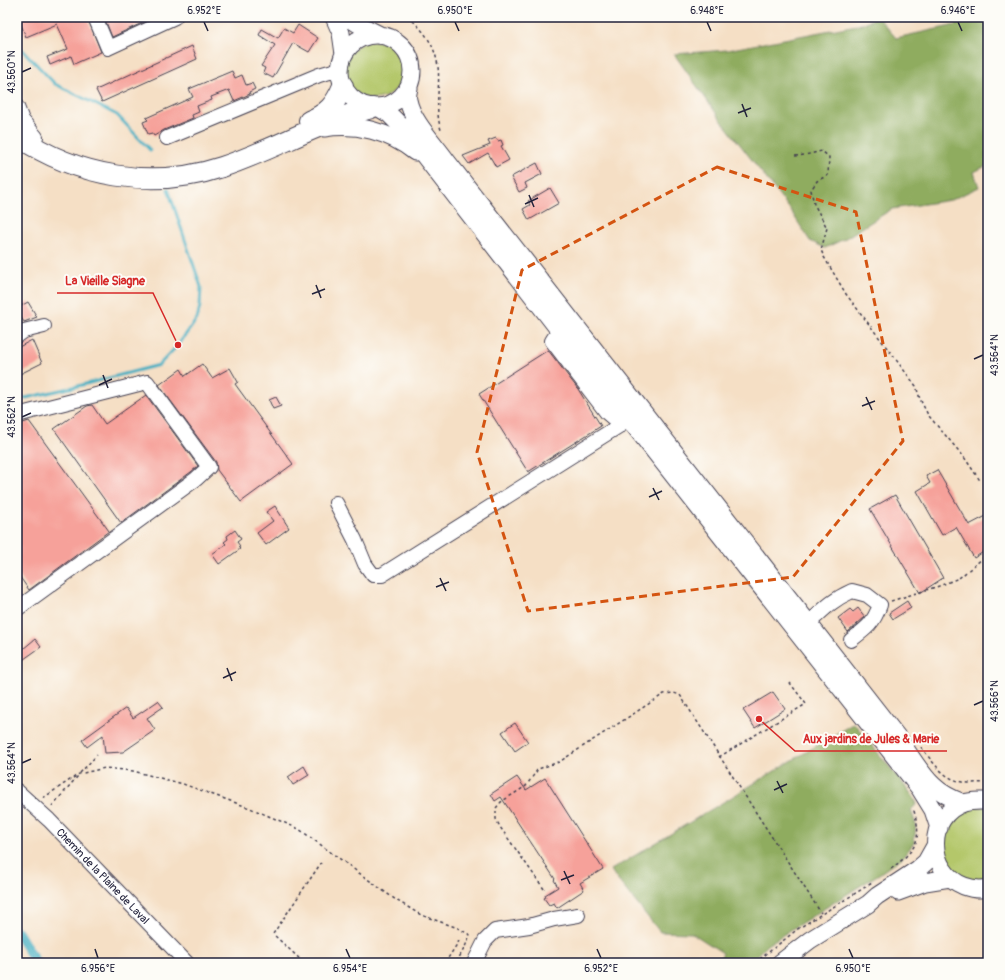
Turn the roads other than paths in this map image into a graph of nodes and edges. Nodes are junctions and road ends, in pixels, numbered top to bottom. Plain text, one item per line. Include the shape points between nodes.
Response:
1 (95, 17) edge
2 (175, 17) edge
3 (334, 17) edge
4 (347, 17) edge
5 (380, 35) junction
6 (342, 70) junction
7 (409, 88) junction
8 (17, 107) edge
9 (375, 108) junction
10 (17, 125) edge
11 (312, 130) junction
12 (26, 137) edge
13 (167, 138) dead end
14 (436, 171) junction
15 (44, 326) dead end
16 (17, 336) edge
17 (17, 415) edge
18 (625, 422) junction
19 (336, 503) dead end
20 (17, 609) edge
21 (808, 624) junction
22 (851, 640) dead end
23 (17, 791) edge
24 (988, 801) edge
25 (963, 803) junction
26 (938, 828) junction
27 (935, 846) junction
28 (950, 878) junction
29 (987, 889) edge
30 (868, 904) junction
31 (578, 914) dead end
32 (187, 963) edge
33 (474, 963) edge
34 (780, 963) edge

1 - 2 street via 108,48
3 - 6 main road via 341,33
4 - 5 main road
5 - 6 main road via 359,39 349,47
5 - 7 main road via 396,41 408,54 412,70
6 - 9 main road via 348,94 354,101
6 - 12 highway via 335,102 317,118 231,153 183,167 149,169 93,162
6 - 13 street via 319,75
7 - 9 main road via 397,102
7 - 21 main road via 410,106 424,130
8 - 12 street
9 - 11 highway
9 - 14 main road via 390,114
10 - 12 highway
11 - 12 highway via 222,167 197,174 149,179 80,168 50,156
11 - 14 main road via 342,126 378,131 407,145
14 - 18 main road via 559,330
15 - 16 street via 24,331
17 - 20 street via 147,382 209,467
18 - 19 street via 382,575 373,575 365,564
18 - 26 main road via 920,789 934,810
21 - 22 street via 841,596 852,591 867,595 880,605 875,619
21 - 25 main road via 931,783
23 - 32 street, Chemin de la Plaine de Laval
24 - 25 main road
25 - 26 main road via 948,813
26 - 27 main road
27 - 28 main road via 937,858
27 - 30 main road via 926,862 918,869
28 - 29 main road via 968,888
28 - 30 main road via 925,882
30 - 34 main road via 810,940
31 - 33 street via 495,931 485,941

